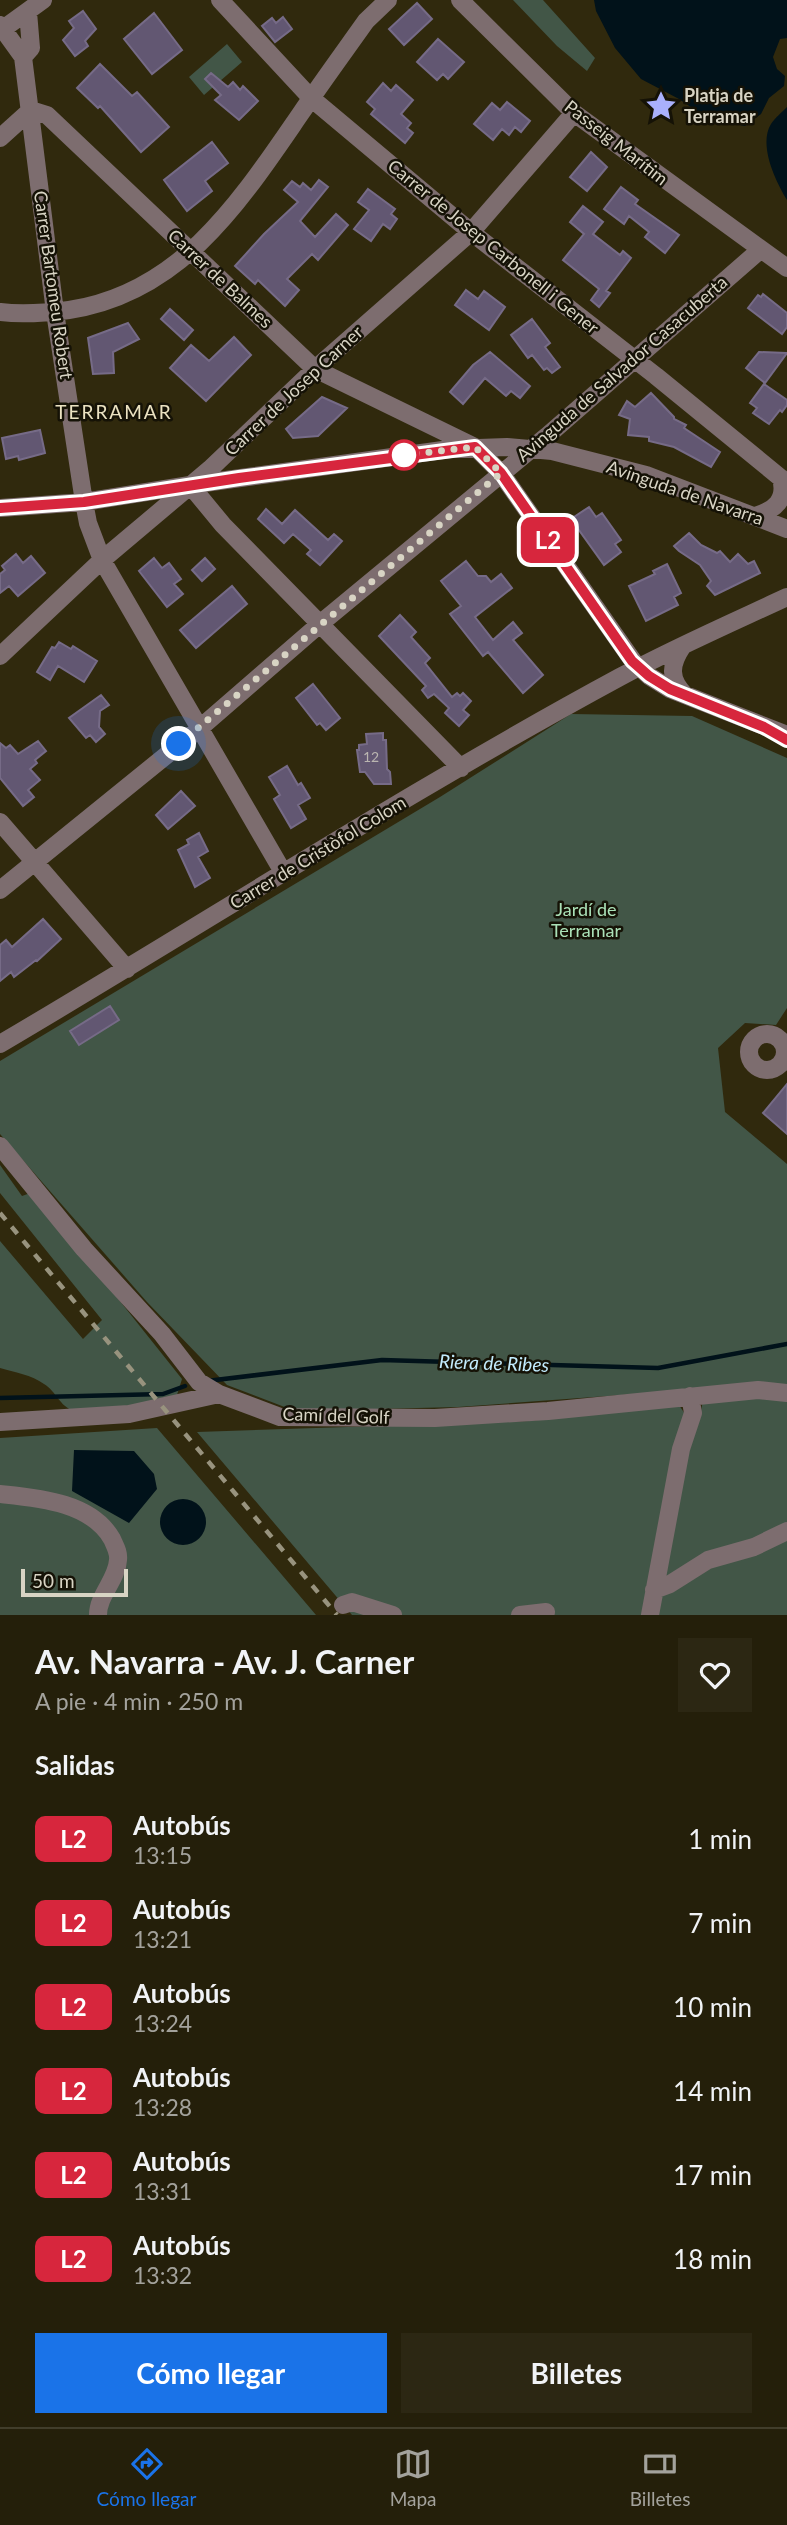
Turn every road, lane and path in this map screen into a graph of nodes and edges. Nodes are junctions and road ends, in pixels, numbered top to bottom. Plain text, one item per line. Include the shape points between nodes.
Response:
1 (43, 0) edge
2 (220, 0) edge
3 (388, 0) edge
4 (460, 0) edge
5 (28, 12) junction
6 (1, 27) edge
7 (23, 57) junction
8 (311, 98) junction
9 (30, 110) junction
10 (574, 113) junction
11 (0, 138) edge
12 (471, 232) junction
13 (760, 250) junction
14 (191, 251) junction
15 (787, 268) edge
16 (0, 312) edge
17 (55, 312) junction
18 (634, 359) junction
19 (315, 369) junction
20 (475, 447) junction
21 (531, 449) junction
22 (501, 473) junction
23 (784, 480) edge
24 (190, 485) junction
25 (84, 502) junction
26 (0, 508) edge
27 (755, 516) junction
28 (787, 529) edge
29 (102, 560) junction
30 (787, 597) edge
31 (321, 623) junction
32 (682, 647) junction
33 (0, 656) edge
34 (640, 667) junction
35 (685, 695) junction
36 (200, 728) junction
37 (787, 738) edge
38 (461, 768) junction
39 (0, 822) edge
40 (34, 861) junction
41 (283, 872) junction
42 (0, 890) edge
43 (127, 969) junction
44 (0, 1044) edge
45 (0, 1146) edge
46 (787, 1393) edge
47 (219, 1394) junction
48 (690, 1396) junction
49 (0, 1422) edge
50 (0, 1494) edge
51 (787, 1531) edge
52 (654, 1590) junction
53 (343, 1605) dead end
54 (546, 1612) dead end
55 (98, 1615) edge
56 (393, 1615) edge
57 (520, 1615) edge
58 (650, 1615) edge

1 - 5 street
2 - 8 street, Carrer de Josep Carbonell i Gener
3 - 8 street via 366,22
4 - 10 street, Passeig Marítim
5 - 6 street
5 - 7 street via 31,48
6 - 7 street
7 - 9 street
8 - 12 street, Carrer de Josep Carbonell i Gener
8 - 14 street via 255,180
9 - 11 street
9 - 14 street, Carrer de Balmes via 47,115
9 - 17 street, Carrer Bartomeu Robert
10 - 12 street, Carrer de Josep Carner
10 - 13 street, Passeig Marítim
12 - 18 street, Carrer de Josep Carbonell i Gener
12 - 19 street, Carrer de Josep Carner
13 - 15 street, Passeig Marítim
13 - 18 street, Avinguda de Salvador Casacuberta
14 - 17 street via 120,298
14 - 19 street, Carrer de Balmes
16 - 17 street
17 - 25 street, Carrer Bartomeu Robert
18 - 21 street, Avinguda de Salvador Casacuberta
18 - 23 street, Carrer de Josep Carbonell i Gener
19 - 20 street, Carrer de Balmes
19 - 24 street, Carrer de Josep Carner
20 - 21 street, Avinguda de Navarra
20 - 22 street
20 - 24 street, Avinguda de Navarra
21 - 22 street, Avinguda de Salvador Casacuberta
21 - 27 street, Avinguda de Navarra via 646,475
22 - 31 street, Avinguda de Salvador Casacuberta
22 - 34 street
23 - 27 street, Carrer de Josep Carbonell i Gener via 779,504
24 - 25 street, Avinguda de Navarra
24 - 29 street, Carrer de Josep Carner
24 - 31 street via 223,525
25 - 26 street, Avinguda de Navarra
25 - 29 street, Carrer Bartomeu Robert
27 - 28 street, Avinguda de Navarra
29 - 33 street, Carrer de Josep Carner
29 - 36 street, Carrer Bartomeu Robert
30 - 32 street, Carrer de Cristòfol Colom
31 - 36 street, Avinguda de Salvador Casacuberta
31 - 38 street
32 - 34 street, Carrer de Cristòfol Colom
32 - 35 street via 673,664 673,677
34 - 35 street via 658,683
34 - 38 street, Carrer de Cristòfol Colom
35 - 37 street
36 - 40 street, Avinguda de Salvador Casacuberta
36 - 41 street, Carrer Bartomeu Robert
38 - 41 street, Carrer de Cristòfol Colom
39 - 40 street
40 - 42 street, Avinguda de Salvador Casacuberta
40 - 43 street
41 - 43 street, Carrer de Cristòfol Colom
43 - 44 street, Carrer de Cristòfol Colom
45 - 47 street, Camí del Golf via 200,1382
46 - 48 street, Camí del Golf via 758,1390
47 - 48 street, Camí del Golf via 280,1417 348,1419 536,1412
47 - 49 street via 129,1414
48 - 52 street via 693,1413 681,1449
50 - 55 street via 54,1501 95,1519 108,1533 118,1550 118,1562 98,1604
51 - 52 street via 754,1547 708,1560
52 - 58 street
53 - 56 street via 352,1602
54 - 57 street

